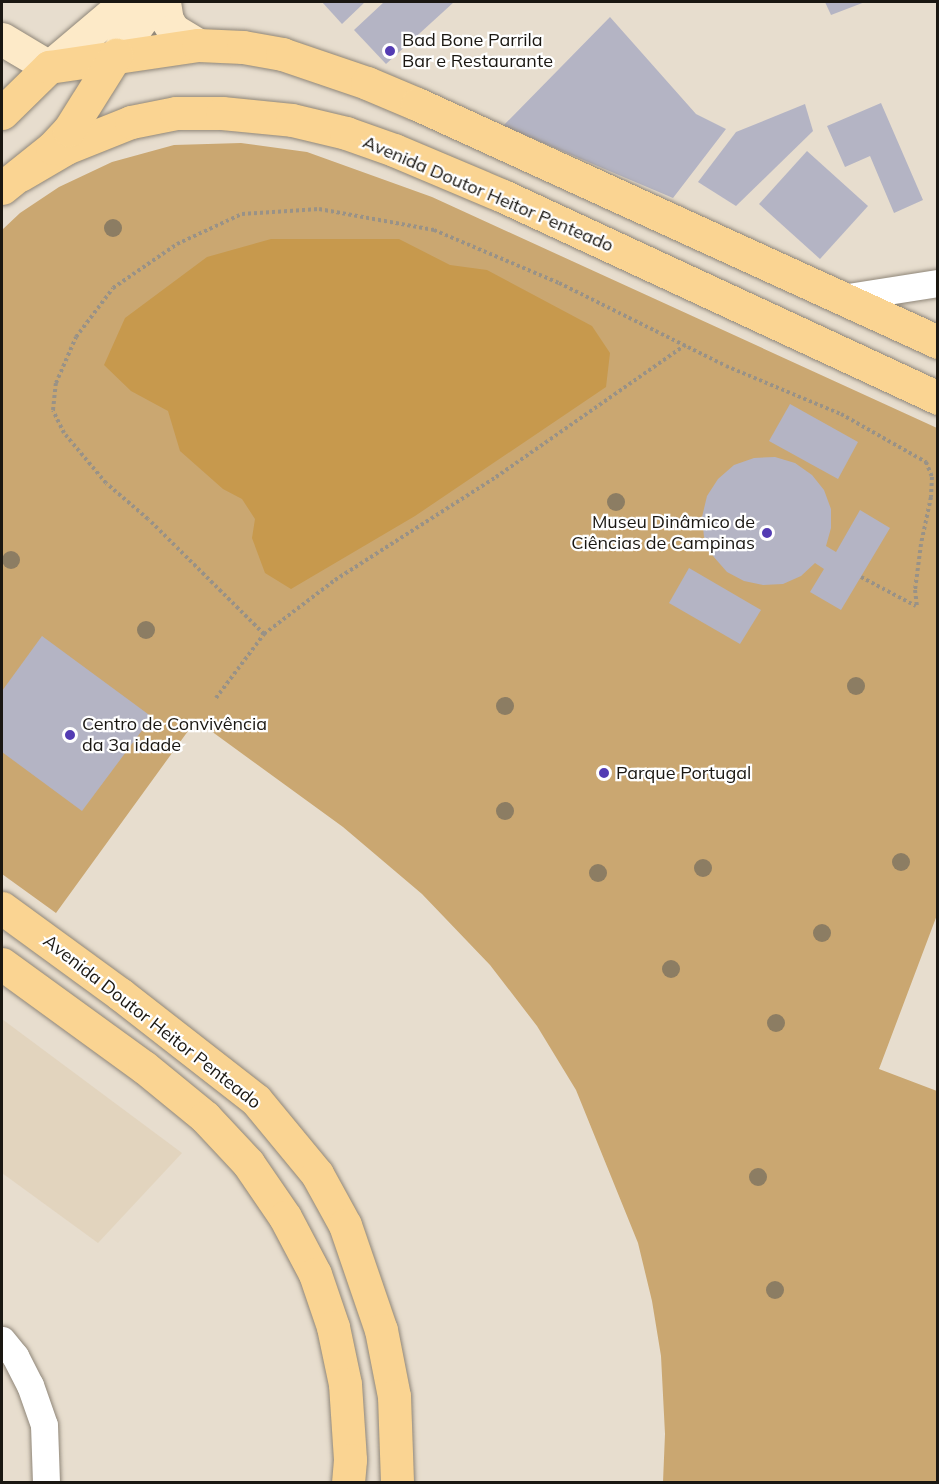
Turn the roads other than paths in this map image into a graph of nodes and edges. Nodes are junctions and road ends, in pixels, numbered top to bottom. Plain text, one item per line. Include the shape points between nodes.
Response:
1 (126, 2) edge
2 (154, 2) edge
3 (164, 2) edge
4 (2, 39) edge
5 (198, 45) junction
6 (116, 55) junction
7 (49, 67) junction
8 (2, 113) edge
9 (11, 181) edge
10 (938, 283) edge
11 (842, 298) junction
12 (938, 342) edge
13 (938, 398) edge
14 (2, 908) edge
15 (2, 964) edge
16 (2, 1340) edge
17 (46, 1482) edge
18 (348, 1482) edge
19 (397, 1482) edge

1 - 7 main road
2 - 6 main road
3 - 5 main road via 167,20 174,30
4 - 7 main road
5 - 6 main road
5 - 11 main road via 282,54 367,83
6 - 7 main road
6 - 9 main road via 69,130
7 - 8 main road
9 - 13 main road, Avenida Doutor Heitor Penteado via 66,148 132,122 176,113 281,119 336,131 394,150 503,196
10 - 11 street
11 - 12 main road
14 - 19 main road, Avenida Doutor Heitor Penteado via 256,1100 317,1174 345,1225 381,1330 394,1396
15 - 18 main road via 144,1067 205,1117 248,1163 285,1217 315,1274 333,1327 345,1384
16 - 17 street via 30,1384 44,1425

